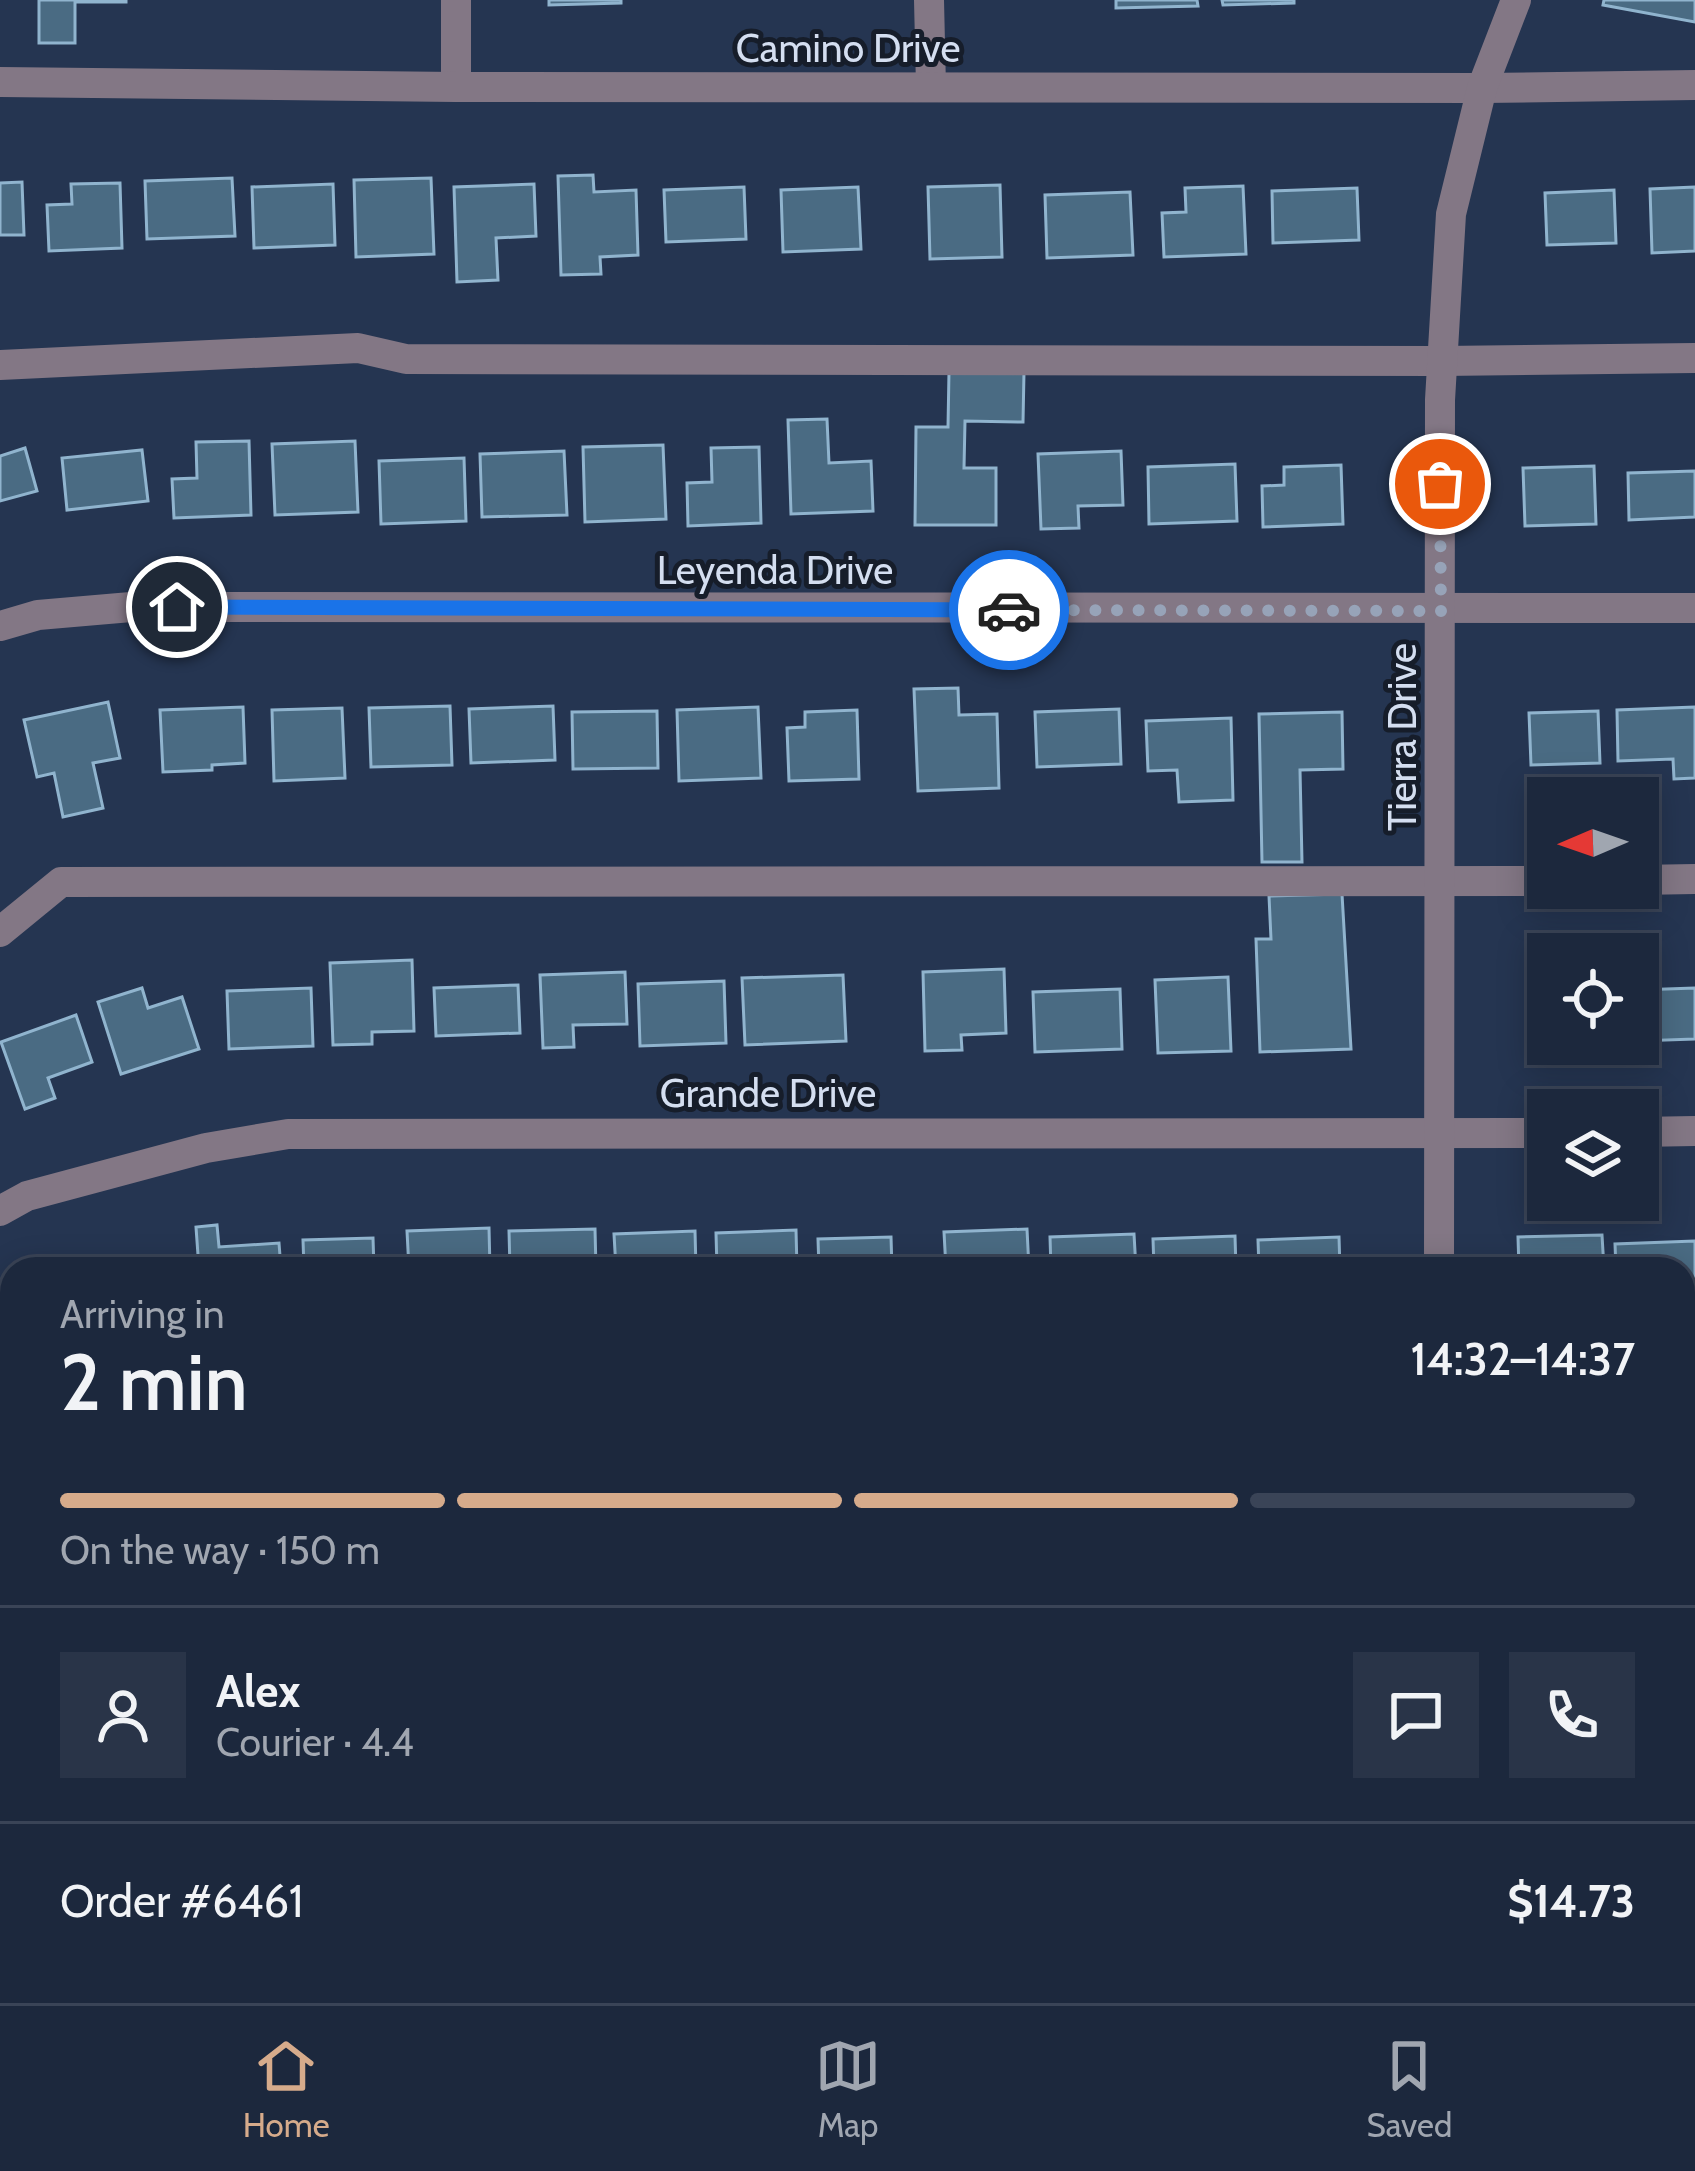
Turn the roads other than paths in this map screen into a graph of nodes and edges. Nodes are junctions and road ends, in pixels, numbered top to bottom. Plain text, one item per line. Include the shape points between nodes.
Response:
1 (456, 0) edge
2 (929, 0) edge
3 (1516, 0) edge
4 (0, 82) edge
5 (1695, 85) edge
6 (456, 87) junction
7 (931, 87) junction
8 (1482, 88) junction
9 (1695, 358) edge
10 (1442, 361) junction
11 (0, 364) edge
12 (1695, 608) edge
13 (1441, 611) junction
14 (0, 626) edge
15 (1695, 879) edge
16 (1659, 880) edge
17 (1527, 881) edge
18 (1441, 882) junction
19 (0, 932) edge
20 (1695, 1131) edge
21 (1659, 1132) edge
22 (1527, 1133) edge
23 (1440, 1134) junction
24 (0, 1210) edge
25 (1439, 1257) edge

1 - 6 street
2 - 7 street
3 - 8 street, Tierra Drive
4 - 6 street, Camino Drive
5 - 8 street, Camino Drive
6 - 7 street, Camino Drive
7 - 8 street, Camino Drive
8 - 10 street, Tierra Drive via 1451,214
9 - 10 street
10 - 11 street via 406,358 358,348
10 - 13 street, Tierra Drive
12 - 13 street, Leyenda Drive
13 - 14 street, Leyenda Drive via 130,607
13 - 18 street, Tierra Drive
15 - 16 street
17 - 18 street
18 - 19 street via 61,882
18 - 23 street, Tierra Drive
20 - 21 street
22 - 23 street, Grande Drive
23 - 24 street, Grande Drive via 288,1134 206,1148
23 - 25 street, Tierra Drive

